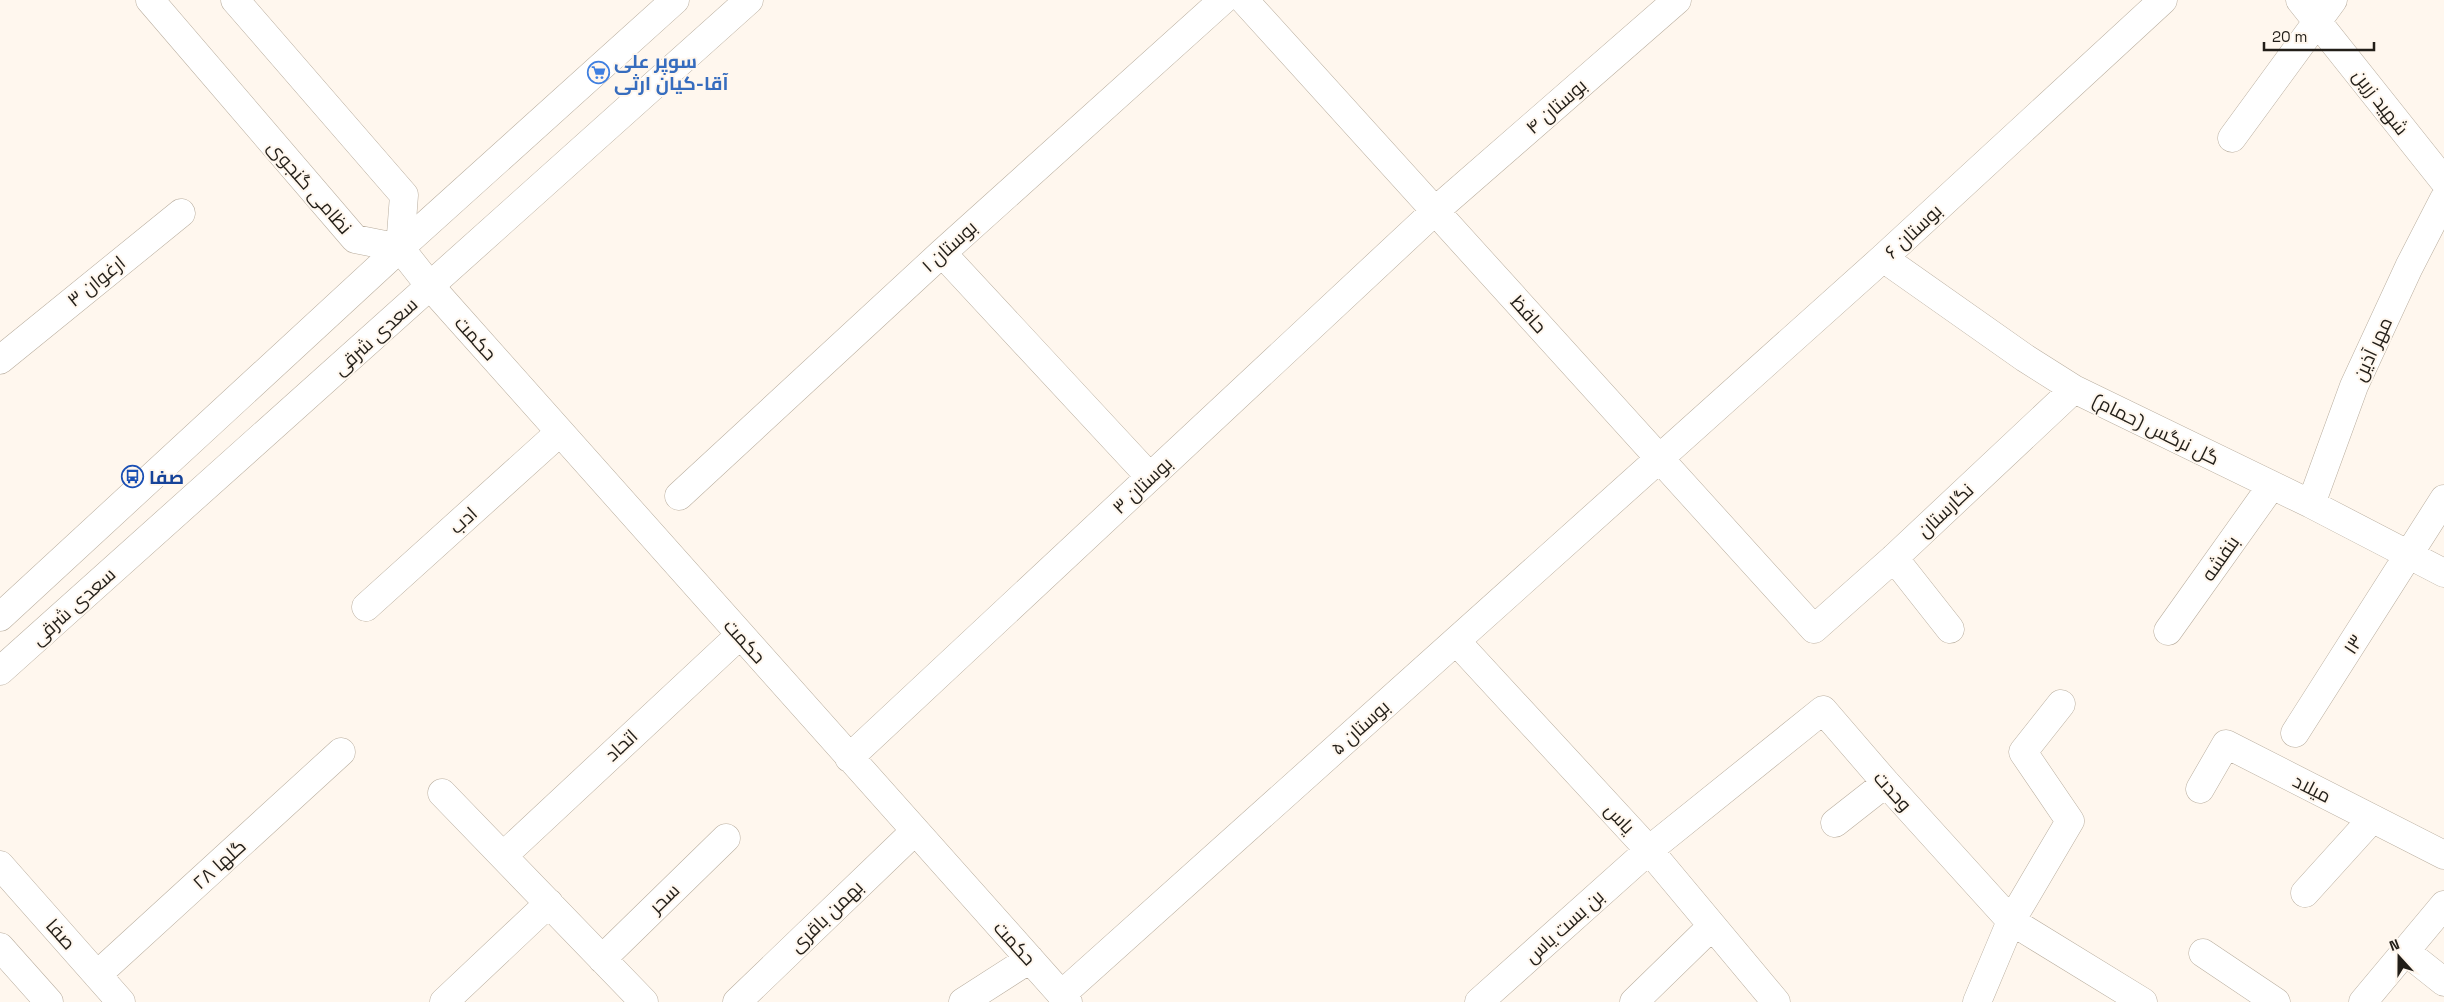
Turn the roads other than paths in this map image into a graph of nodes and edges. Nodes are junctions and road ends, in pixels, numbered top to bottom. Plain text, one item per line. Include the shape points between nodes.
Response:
1 (150, 0) edge
2 (235, 0) edge
3 (675, 0) edge
4 (749, 0) edge
5 (1223, 0) edge
6 (1244, 0) edge
7 (1677, 0) edge
8 (2163, 0) edge
9 (2300, 0) edge
10 (2333, 0) edge
11 (2317, 22) junction
12 (2232, 138) dead end
13 (2444, 181) edge
14 (2444, 199) edge
15 (1435, 211) junction
16 (180, 212) dead end
17 (400, 248) junction
18 (942, 253) junction
19 (1883, 258) junction
20 (430, 286) junction
21 (4, 349) edge
22 (2074, 389) junction
23 (560, 432) junction
24 (1659, 458) junction
25 (1150, 477) junction
26 (2272, 485) junction
27 (679, 496) dead end
28 (2444, 500) edge
29 (2311, 504) junction
30 (2410, 554) junction
31 (1894, 558) junction
32 (2444, 573) edge
33 (366, 607) dead end
34 (0, 617) edge
35 (1814, 629) joint
36 (1950, 629) dead end
37 (2168, 631) dead end
38 (740, 635) junction
39 (1456, 640) junction
40 (0, 671) edge
41 (2061, 704) dead end
42 (2295, 733) dead end
43 (341, 752) dead end
44 (849, 758) junction
45 (1886, 783) junction
46 (2200, 789) dead end
47 (442, 793) dead end
48 (2372, 819) junction
49 (1835, 823) dead end
50 (915, 831) junction
51 (726, 838) dead end
52 (1649, 850) junction
53 (503, 856) junction
54 (2444, 856) edge
55 (0, 865) edge
56 (2304, 893) dead end
57 (549, 904) junction
58 (2444, 905) edge
59 (2011, 921) junction
60 (1712, 926) junction
61 (0, 947) edge
62 (2405, 951) junction
63 (2204, 953) dead end
64 (602, 959) junction
65 (1030, 959) junction
66 (97, 975) junction
67 (2444, 982) edge
68 (1064, 998) edge
69 (49, 1002) edge
70 (121, 1002) edge
71 (444, 1002) edge
72 (644, 1002) edge
73 (737, 1002) edge
74 (964, 1002) edge
75 (1479, 1002) edge
76 (1634, 1002) edge
77 (1776, 1002) edge
78 (1978, 1002) edge
79 (2143, 1002) edge
80 (2276, 1002) edge
81 (2363, 1002) edge

1 - 17 street, نظامی گنجوی via 355,239
2 - 17 street via 404,195
3 - 17 street
4 - 20 street, سعدی شرقی
5 - 18 street, بوستان ۱
6 - 15 street, حافظ
7 - 15 street, بوستان ۴
8 - 19 street, بوستان ۶
9 - 11 street, شهید زرین
10 - 11 street
11 - 12 street
11 - 13 street, شهید زرین
14 - 29 street, مهر آذین via 2354,386
15 - 24 street, حافظ
15 - 25 street, بوستان ۳
16 - 21 street, ارغوان ۳
17 - 20 street, حکمت
17 - 34 street
18 - 25 street
18 - 27 street, بوستان ۱
19 - 22 street, گل نرگس (حمام)
19 - 24 street, بوستان ۶
20 - 23 street, حکمت
20 - 40 street, سعدی شرقی
22 - 26 street, گل نرگس (حمام)
22 - 31 street, نگارستان
23 - 33 street, ادب
23 - 38 street, حکمت
24 - 35 street, حافظ
24 - 39 street, بوستان ۵
25 - 44 street, بوستان ۳
26 - 29 street, گل نرگس (حمام)
26 - 37 street, بنفشه
28 - 30 street, ۱۳
29 - 30 street, گل نرگس (حمام)
30 - 32 street, گل نرگس (حمام)
30 - 42 street, ۱۳
31 - 35 street, نگارستان
31 - 36 street
38 - 44 street, حکمت
38 - 53 street, اتحاد
39 - 52 street, یاس
39 - 68 street, بوستان ۵
41 - 59 street via 2023,752 2070,821
43 - 66 street, گلها ۲۸
44 - 50 street, حکمت
45 - 49 street
45 - 52 street, وحدت via 1823,710
45 - 59 street, وحدت
46 - 48 street, میلاد via 2226,744
47 - 53 street
48 - 54 street, میلاد
48 - 56 street
50 - 65 street, حکمت
50 - 73 street, بهمن باقری
51 - 64 street, سحر
52 - 60 street, یاس
52 - 75 street, بن بست یاس
53 - 57 street
55 - 66 street, صفا
57 - 64 street
57 - 71 street
58 - 62 street
59 - 78 street
59 - 79 street, وحدت
60 - 76 street
60 - 77 street, یاس
61 - 69 street
62 - 67 street
62 - 81 street
63 - 80 street
64 - 72 street
65 - 68 street, حکمت
65 - 74 street
66 - 70 street, صفا

